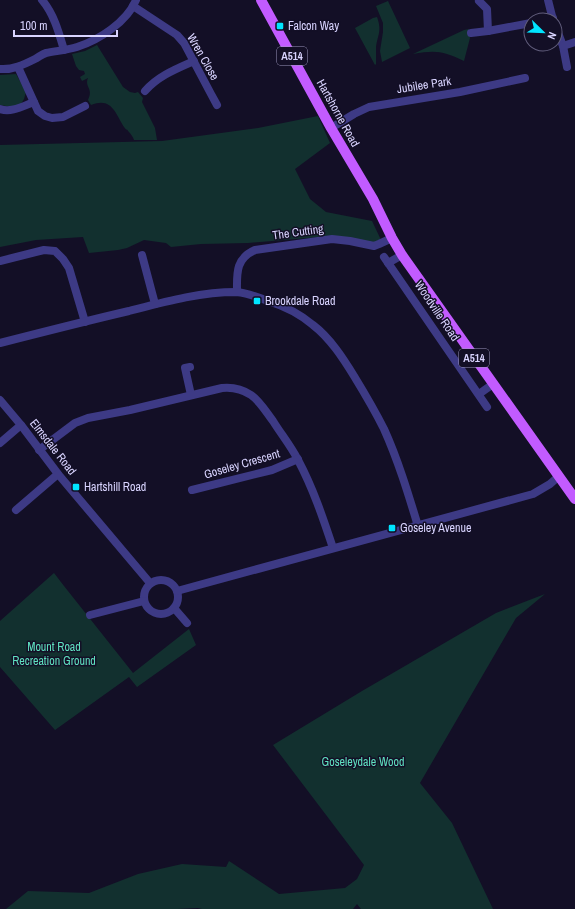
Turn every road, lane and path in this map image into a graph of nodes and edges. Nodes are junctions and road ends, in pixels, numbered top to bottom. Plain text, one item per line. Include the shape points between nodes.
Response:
1 (42, 0) edge
2 (261, 0) edge
3 (548, 0) edge
4 (479, 1) dead end
5 (135, 3) edge
6 (551, 12) edge
7 (523, 24) edge
8 (488, 31) junction
9 (471, 32) dead end
10 (575, 42) edge
11 (563, 46) joint
12 (64, 50) junction
13 (194, 61) junction
14 (18, 67) junction
15 (567, 67) dead end
16 (0, 69) edge
17 (525, 78) dead end
18 (145, 91) dead end
19 (211, 94) junction
20 (203, 99) dead end
21 (34, 102) junction
22 (217, 105) dead end
23 (85, 106) dead end
24 (0, 109) edge
25 (331, 128) junction
26 (392, 238) junction
27 (142, 255) dead end
28 (402, 255) junction
29 (0, 261) edge
30 (237, 292) junction
31 (156, 304) junction
32 (85, 322) junction
33 (0, 343) edge
34 (190, 367) dead end
35 (493, 384) junction
36 (479, 394) junction
37 (191, 396) junction
38 (0, 400) edge
39 (487, 407) dead end
40 (21, 425) junction
41 (0, 443) edge
42 (39, 450) junction
43 (298, 459) junction
44 (58, 474) junction
45 (559, 476) junction
46 (192, 490) dead end
47 (575, 499) edge
48 (16, 510) dead end
49 (418, 526) junction
50 (333, 548) junction
51 (150, 583) junction
52 (177, 591) junction
53 (144, 601) junction
54 (174, 608) junction
55 (90, 614) dead end
56 (187, 623) dead end

1 - 12 street via 54,19
2 - 25 main road, Hartshorne Road / A514
3 - 6 street
4 - 8 street via 487,9
5 - 12 street via 125,17 97,39
5 - 13 street, Wren Close via 178,35
7 - 8 street
8 - 9 street
10 - 11 street
11 - 15 street
12 - 14 street via 45,54
13 - 18 street via 152,83
13 - 19 street, Wren Close
14 - 16 street
14 - 21 street
17 - 25 street, Jubilee Park via 369,107
19 - 20 street, Wren Close
19 - 22 street, Wren Close
21 - 23 street via 38,111 52,118 63,117
21 - 24 street via 17,109
25 - 26 main road, Hartshorne Road / A514 via 373,199
26 - 28 main road, Woodville Road / A514
26 - 30 street, The Cutting via 374,246 332,239 255,250 241,262 237,274
27 - 31 street
28 - 35 main road, Woodville Road / A514
28 - 36 street, Woodville Road via 386,260
29 - 32 street via 44,250 55,251 70,268
30 - 31 street via 204,294
30 - 49 street via 284,307 304,318 321,332 344,360 384,429 409,494
31 - 32 street
32 - 33 street
34 - 37 street via 185,368
35 - 36 street
35 - 45 main road, Woodville Road / A514
36 - 39 street, Woodville Road
37 - 42 street via 88,418 75,423
37 - 43 street via 228,387 250,394 269,416
38 - 40 street, Elmsdale Road
40 - 41 street
40 - 42 street, Elmsdale Road
42 - 44 street, Elmsdale Road
43 - 46 street, Goseley Crescent via 272,470
43 - 50 street via 310,484
44 - 48 street
44 - 51 street, Elmsdale Road
45 - 47 main road, Woodville Road / A514
45 - 49 street via 533,494
49 - 50 street
50 - 52 street
51 - 52 street via 162,579 169,581
51 - 53 street via 143,594
52 - 54 street via 178,600
53 - 54 street via 147,608 160,614 168,613
53 - 55 street
54 - 56 street

